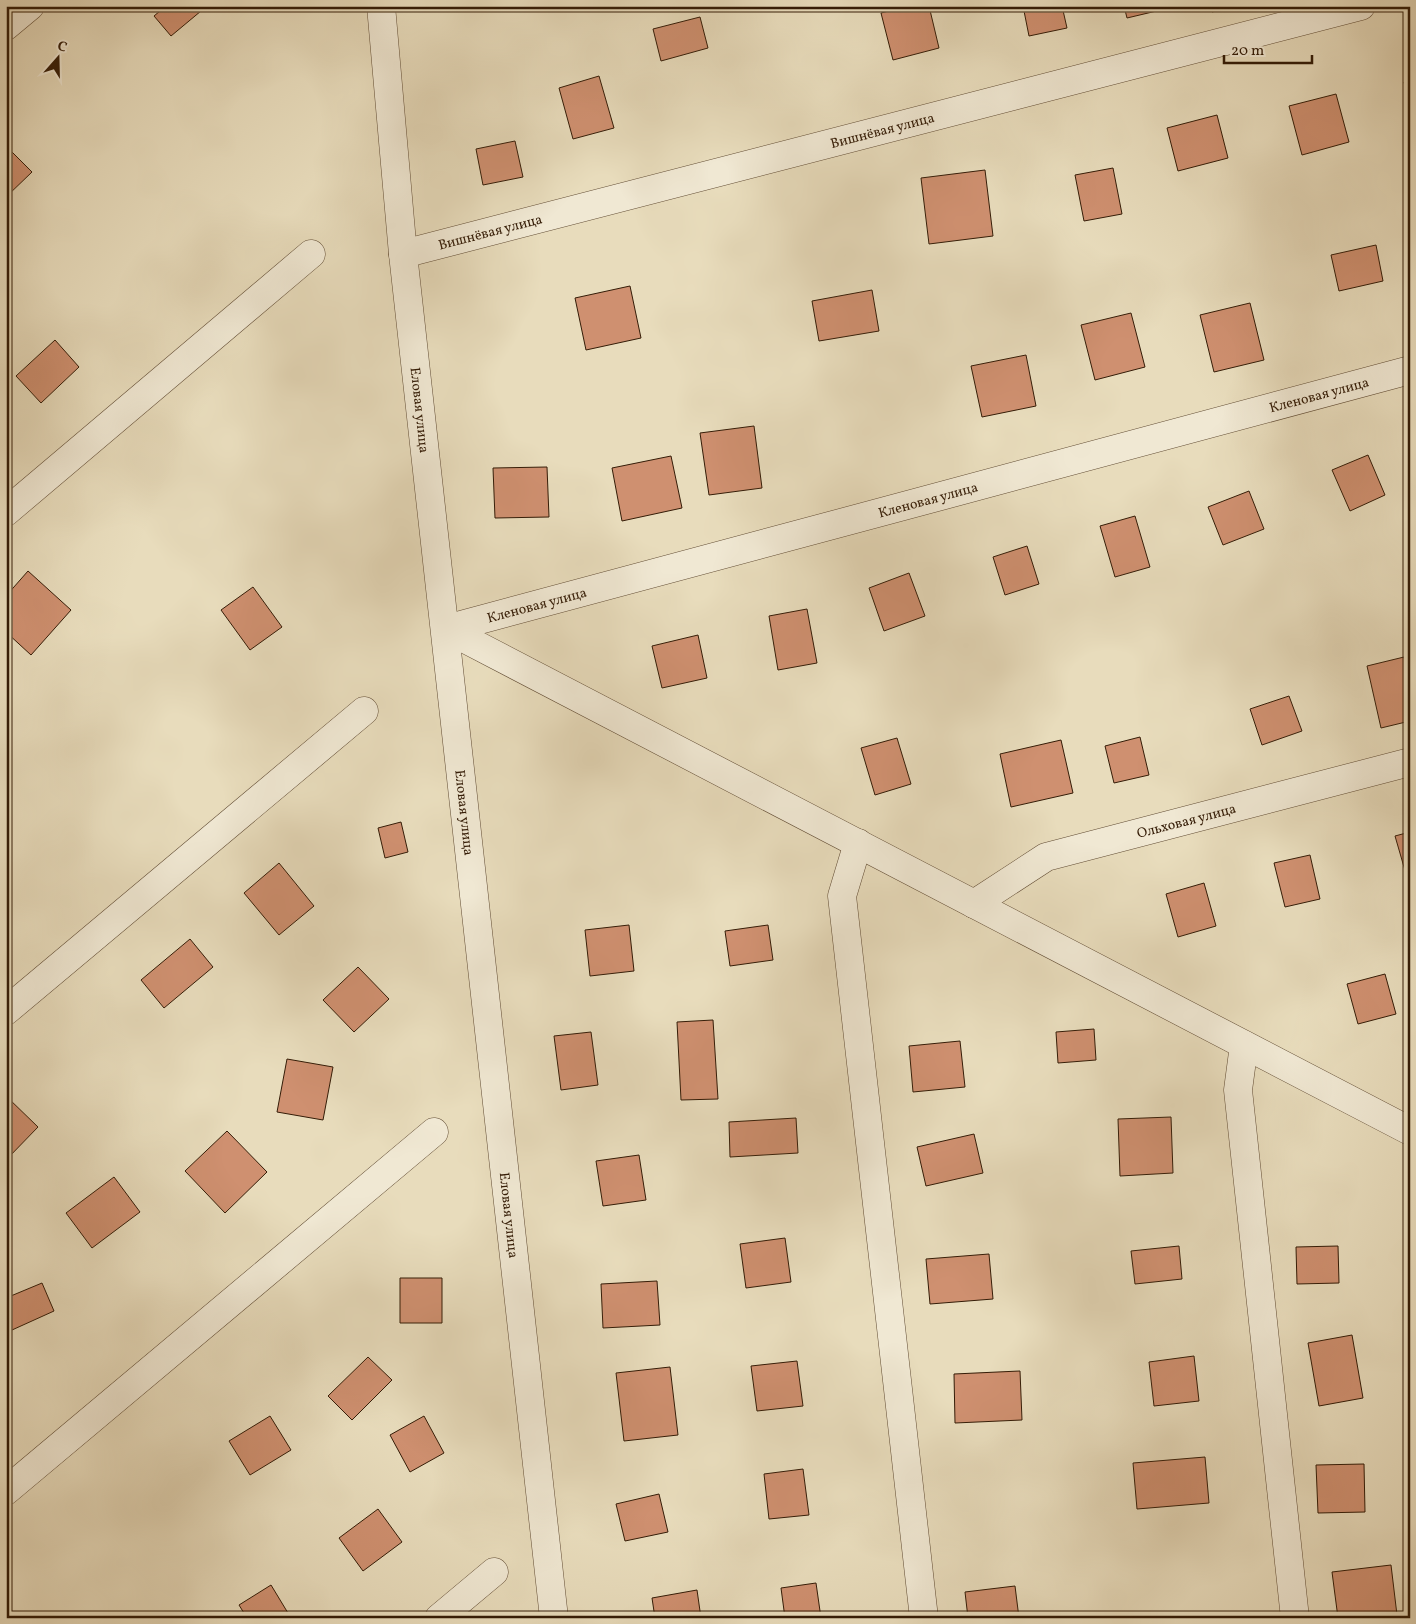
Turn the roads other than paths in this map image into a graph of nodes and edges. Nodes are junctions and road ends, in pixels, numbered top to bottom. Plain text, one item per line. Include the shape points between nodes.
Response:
1 (30, 6) edge
2 (381, 6) edge
3 (1361, 6) edge
4 (6, 26) edge
5 (311, 254) dead end
6 (403, 254) junction
7 (1410, 370) edge
8 (6, 512) edge
9 (446, 628) junction
10 (364, 711) dead end
11 (1410, 762) edge
12 (858, 843) junction
13 (974, 904) junction
14 (6, 1011) edge
15 (1244, 1045) junction
16 (1410, 1131) edge
17 (434, 1132) dead end
18 (6, 1491) edge
19 (494, 1572) dead end
20 (439, 1618) edge
21 (554, 1618) edge
22 (924, 1618) edge
23 (1296, 1618) edge

1 - 4 street
2 - 6 street, Еловая улица
3 - 6 street, Вишнёвая улица
5 - 8 street
6 - 9 street, Еловая улица
7 - 9 street, Кленовая улица
9 - 12 street
9 - 21 street, Еловая улица
10 - 14 street
11 - 13 street, Ольховая улица via 1046,857
12 - 13 street
12 - 22 street via 842,896
13 - 15 street
15 - 16 street
15 - 23 street via 1238,1090
17 - 18 street
19 - 20 street

